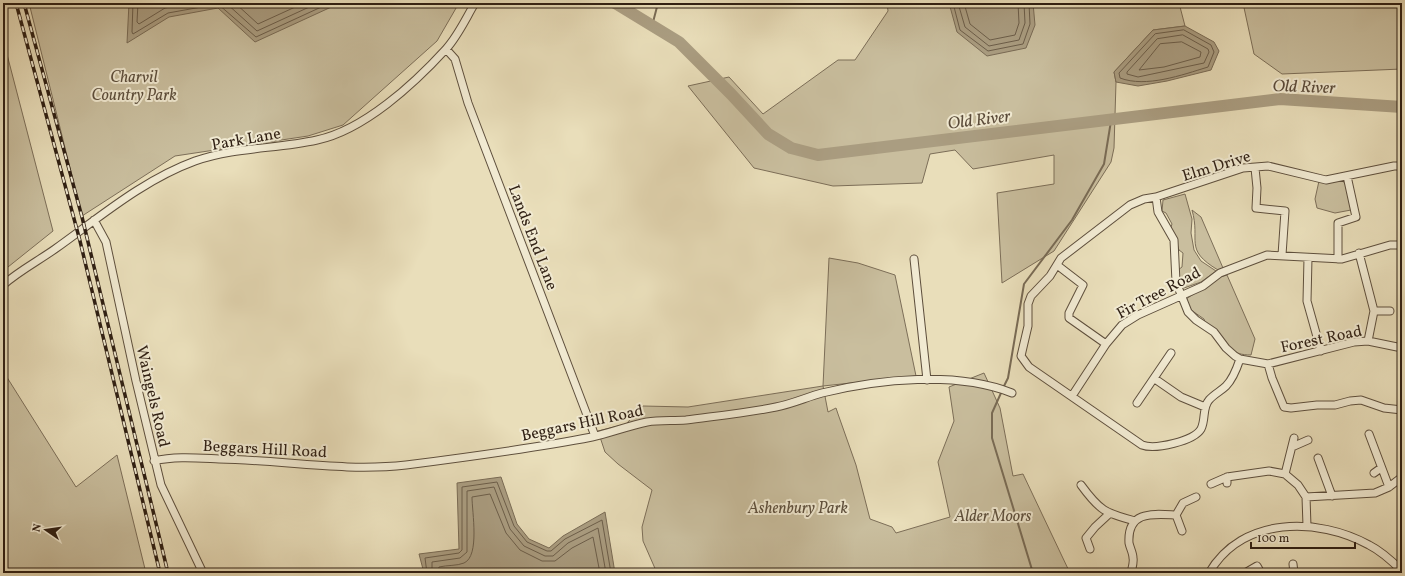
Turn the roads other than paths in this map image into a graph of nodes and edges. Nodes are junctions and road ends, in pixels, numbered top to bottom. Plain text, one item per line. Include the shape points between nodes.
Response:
1 (475, 3) edge
2 (446, 49) junction
3 (1402, 166) edge
4 (1255, 168) junction
5 (1347, 176) junction
6 (1156, 197) junction
7 (94, 220) junction
8 (1402, 245) edge
9 (1359, 254) junction
10 (1282, 255) junction
11 (1308, 258) junction
12 (914, 259) dead end
13 (1338, 259) junction
14 (1057, 266) junction
15 (3, 285) edge
16 (1180, 296) junction
17 (1374, 311) junction
18 (1390, 311) dead end
19 (1368, 341) junction
20 (1106, 344) junction
21 (1402, 348) edge
22 (1320, 351) junction
23 (1171, 353) dead end
24 (1240, 359) junction
25 (1268, 364) junction
26 (1155, 379) junction
27 (927, 380) junction
28 (1012, 393) dead end
29 (1072, 396) junction
30 (1137, 403) dead end
31 (1205, 407) junction
32 (1402, 410) edge
33 (1369, 434) dead end
34 (595, 436) junction
35 (1294, 438) dead end
36 (1308, 440) dead end
37 (1289, 449) junction
38 (1318, 458) dead end
39 (154, 461) junction
40 (1381, 468) junction
41 (1374, 473) dead end
42 (1285, 474) junction
43 (1402, 477) edge
44 (1211, 484) dead end
45 (1081, 485) dead end
46 (1389, 487) junction
47 (1332, 496) junction
48 (1196, 497) dead end
49 (1306, 497) junction
50 (1109, 514) junction
51 (1176, 515) junction
52 (1135, 521) junction
53 (1307, 526) junction
54 (1182, 531) dead end
55 (1090, 549) dead end
56 (1263, 561) dead end
57 (1293, 564) dead end
58 (1257, 566) junction
59 (1402, 571) edge
60 (1245, 572) edge
61 (203, 573) edge
62 (1131, 573) edge
63 (1210, 573) edge
64 (1261, 573) edge
65 (1294, 573) edge

1 - 2 street, Park Lane
2 - 7 street, Park Lane via 401,91 350,128 318,140 234,152 197,161 156,179
2 - 34 street, Lands End Lane via 455,59 468,103
3 - 5 street, Elm Drive
4 - 5 street, Elm Drive via 1268,166 1326,180
4 - 6 street, Elm Drive via 1243,168
4 - 10 street via 1256,208 1285,211
5 - 13 street via 1356,217 1338,223
6 - 14 street, Elm Drive via 1126,207 1067,252
6 - 16 street via 1158,212 1174,240 1176,282
7 - 15 street, Park Lane
7 - 39 street, Waingels Road via 106,242
8 - 9 street via 1390,245
9 - 13 street
9 - 17 street
10 - 11 street
10 - 16 street, Fir Tree Road via 1263,256 1220,273 1203,286
11 - 13 street
11 - 22 street via 1307,301
12 - 27 street
14 - 20 street via 1083,285 1069,318
14 - 29 street via 1030,296 1028,326 1020,356 1029,366
16 - 20 street, Fir Tree Road via 1128,321
16 - 24 street via 1191,316 1214,332 1230,353
17 - 18 street
17 - 19 street
19 - 21 street, Forest Road
19 - 22 street, Forest Road
20 - 29 street, Fir Tree Road
22 - 25 street, Forest Road
23 - 26 street
24 - 25 street
24 - 31 street via 1227,386 1209,400
25 - 32 street, Forest Road via 1284,407 1335,405 1361,400 1384,408
26 - 30 street
26 - 31 street via 1181,397
27 - 28 street, Beggars Hill Road via 981,384
27 - 34 street, Beggars Hill Road via 883,382 822,394 778,407 683,420 648,422
29 - 31 street via 1142,445 1151,448 1194,436 1202,427
33 - 40 street
34 - 39 street, Beggars Hill Road via 493,454 387,467 345,467 252,459 168,458
35 - 37 street
36 - 37 street
37 - 42 street
38 - 47 street
39 - 61 street, Waingels Road via 161,485
40 - 41 street
40 - 46 street
42 - 44 street via 1242,471 1227,480
42 - 49 street via 1298,485
43 - 46 street
45 - 50 street via 1095,505
46 - 47 street via 1375,492
47 - 49 street
48 - 51 street via 1183,503
49 - 53 street
50 - 52 street
50 - 55 street via 1086,538
51 - 52 street via 1147,514
51 - 54 street
52 - 62 street via 1129,543 1133,558
53 - 59 street via 1328,529 1356,538 1381,552
53 - 63 street via 1280,527 1250,536 1227,551
56 - 58 street
57 - 65 street
58 - 60 street
58 - 64 street

